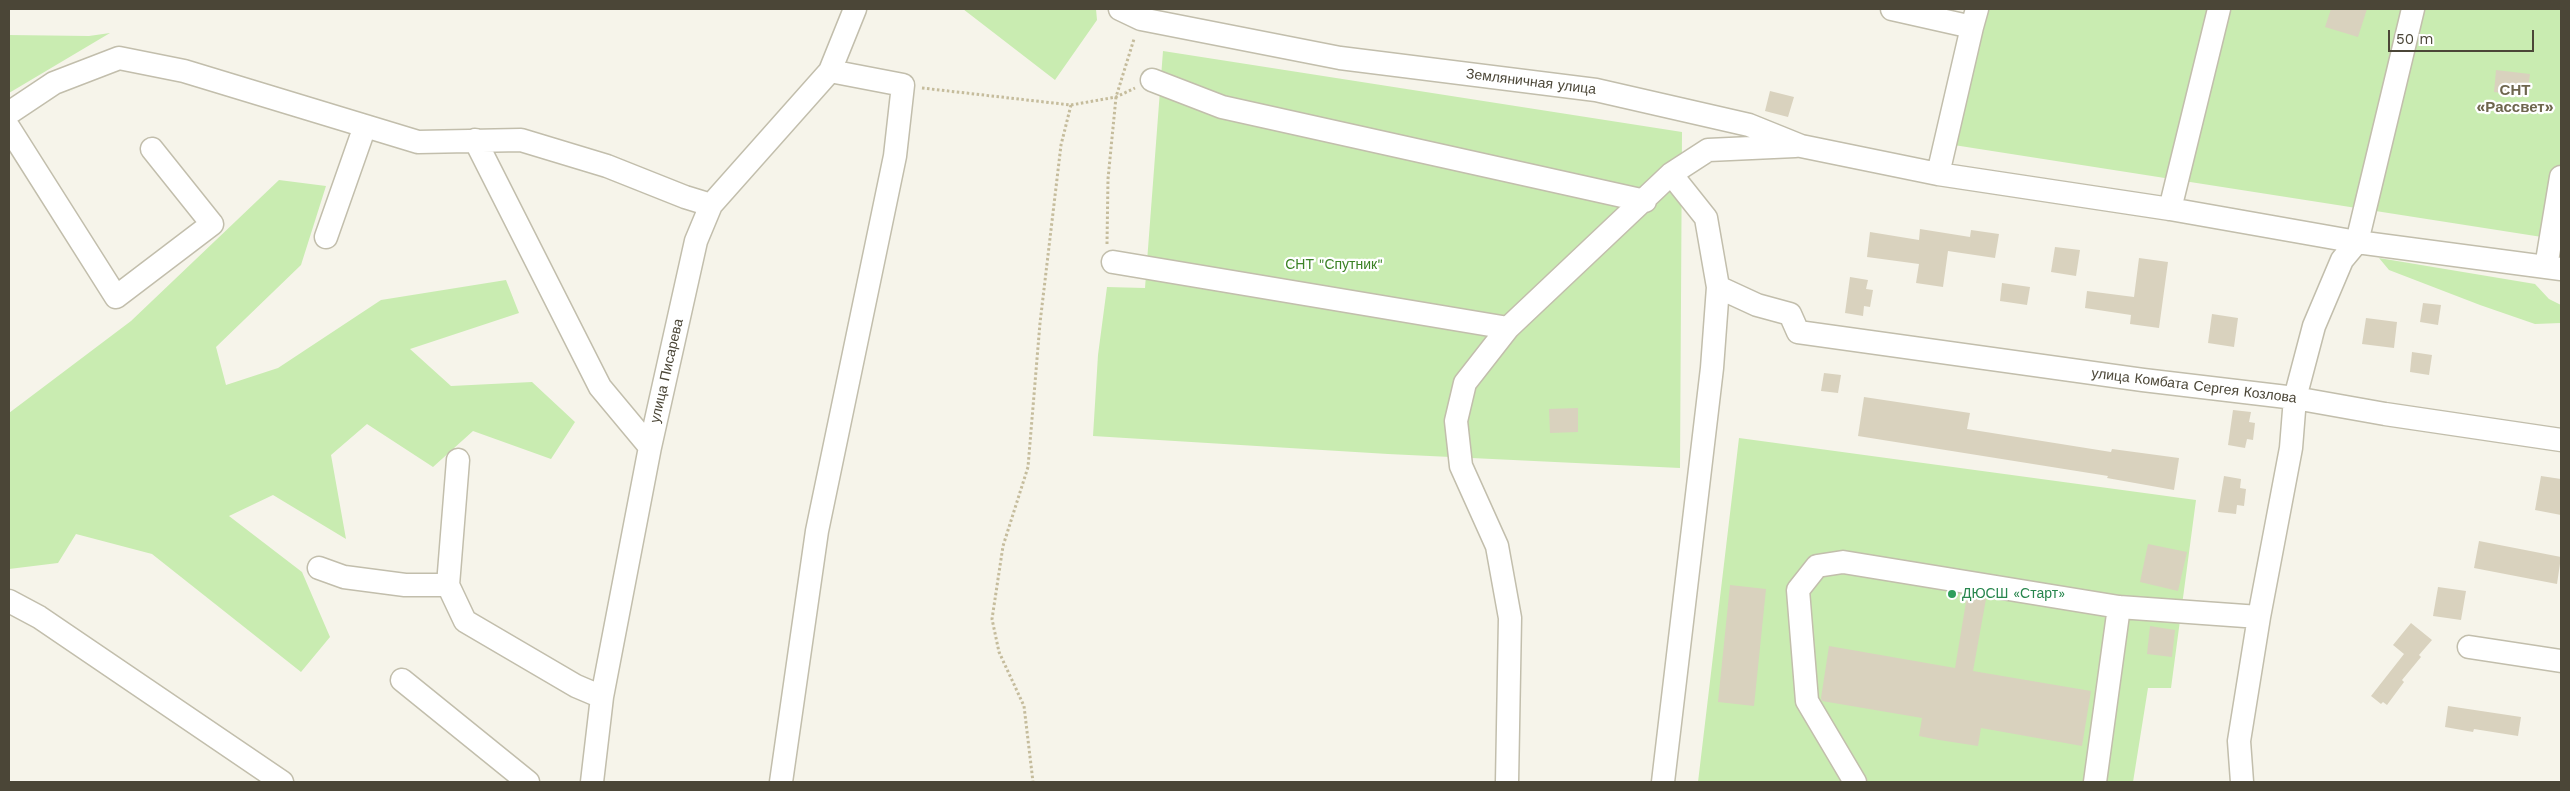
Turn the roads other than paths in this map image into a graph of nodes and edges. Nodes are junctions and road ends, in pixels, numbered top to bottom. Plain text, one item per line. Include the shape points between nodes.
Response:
1 (855, 9) edge
2 (1120, 9) edge
3 (1892, 9) edge
4 (2219, 9) edge
5 (2413, 9) edge
6 (1975, 18) edge
7 (830, 71) junction
8 (1152, 80) road end
9 (9, 112) edge
10 (365, 126) junction
11 (9, 128) edge
12 (475, 140) junction
13 (1801, 146) junction
14 (152, 149) dead end
15 (1671, 174) junction
16 (1938, 174) junction
17 (2561, 177) edge
18 (1644, 201) junction
19 (711, 205) junction
20 (2170, 209) junction
21 (326, 238) dead end
22 (2357, 242) junction
23 (1113, 262) road end
24 (2554, 268) edge
25 (1718, 287) junction
26 (1508, 328) junction
27 (2295, 398) junction
28 (2561, 440) edge
29 (650, 447) junction
30 (458, 460) dead end
31 (319, 568) dead end
32 (448, 585) junction
33 (9, 601) edge
34 (2120, 607) junction
35 (2259, 617) junction
36 (2469, 647) dead end
37 (2561, 661) edge
38 (402, 680) dead end
39 (602, 696) junction
40 (282, 782) edge
41 (528, 782) edge
42 (592, 782) edge
43 (781, 782) edge
44 (1507, 782) edge
45 (1663, 782) edge
46 (1855, 782) edge
47 (2095, 782) edge
48 (2242, 782) edge

1 - 7 street, улица Писарева
2 - 13 street, Земляничная улица via 1141,19 1340,58 1596,90 1749,125
3 - 6 street
4 - 20 street
5 - 22 street
6 - 16 street
7 - 19 street, улица Писарева
7 - 43 street via 903,85 895,156 817,531
8 - 18 street via 1222,107
9 - 10 street via 54,83 120,58 184,71
10 - 12 street via 418,142
10 - 21 street
11 - 14 street via 116,298 212,224
12 - 19 street via 521,140 608,166
12 - 29 street via 600,388
13 - 15 street via 1708,150
13 - 16 street, Земляничная улица
15 - 18 street
15 - 25 street via 1706,218
16 - 20 street, Земляничная улица
17 - 24 street
18 - 26 street
19 - 29 street, улица Писарева via 696,241
20 - 22 street, Земляничная улица
22 - 24 street, Земляничная улица
22 - 27 street via 2342,260 2314,326
23 - 26 street
25 - 27 street, улица Комбата Сергея Козлова via 1757,305 1790,314 1798,332
25 - 45 street via 1712,368
26 - 44 street via 1465,383 1456,421 1461,466 1497,546 1510,618
27 - 28 street, улица Комбата Сергея Козлова
27 - 35 street via 2291,448
29 - 39 street, улица Писарева
30 - 32 street
31 - 32 street via 344,577 405,585
32 - 39 street via 465,621 576,686
33 - 40 street via 39,617
34 - 35 street
34 - 46 street via 1843,562 1817,566 1798,590 1807,701
34 - 47 street
35 - 48 street via 2239,741
36 - 37 street
38 - 41 street
39 - 42 street, улица Писарева

